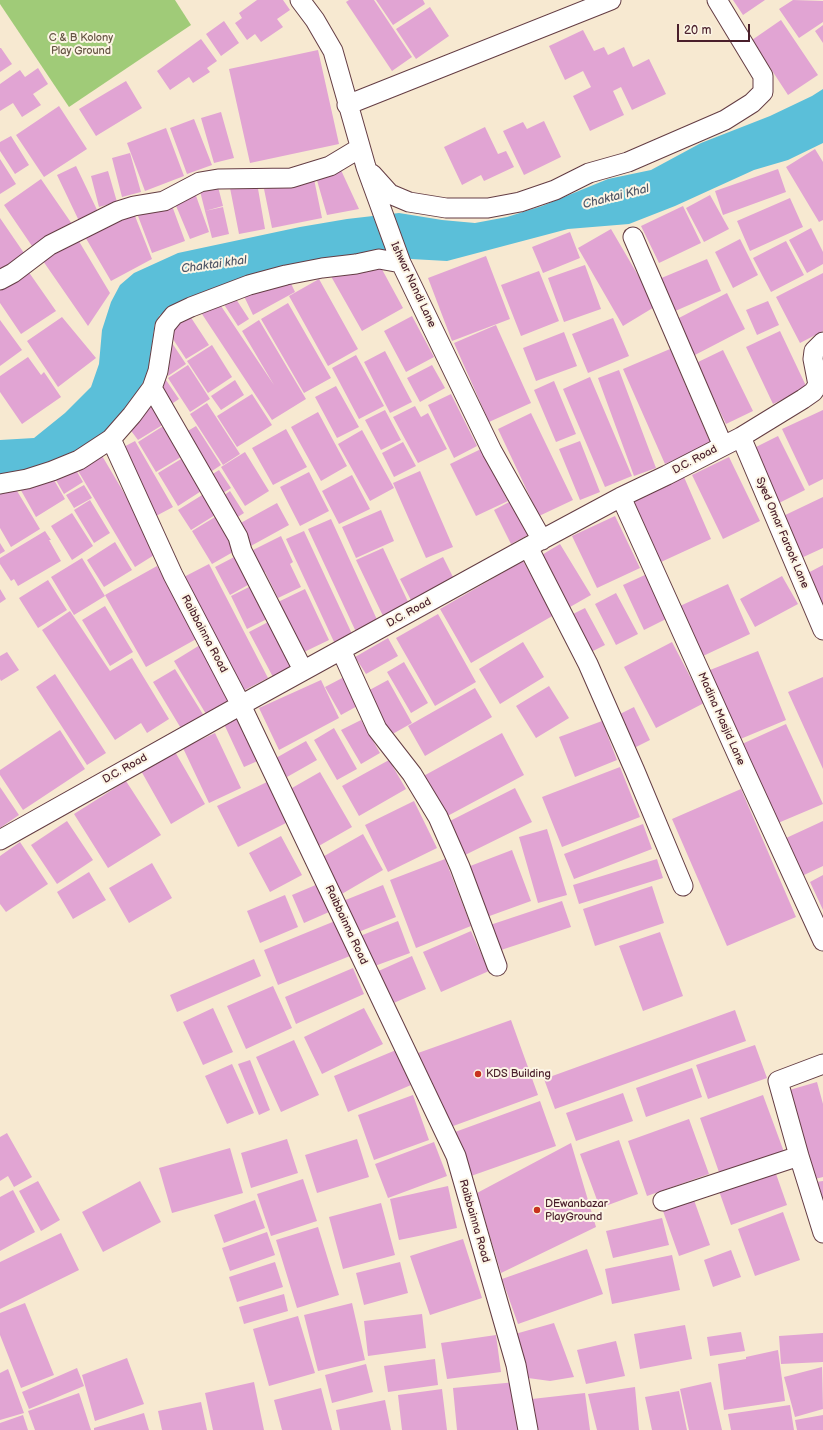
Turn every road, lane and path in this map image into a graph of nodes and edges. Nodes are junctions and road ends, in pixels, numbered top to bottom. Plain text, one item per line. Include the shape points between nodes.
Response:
1 (300, 0) edge
2 (611, 0) edge
3 (716, 0) edge
4 (347, 105) junction
5 (360, 148) junction
6 (366, 167) junction
7 (633, 237) dead end
8 (401, 263) junction
9 (0, 280) edge
10 (823, 342) edge
11 (152, 388) junction
12 (820, 389) edge
13 (741, 437) junction
14 (111, 439) junction
15 (723, 446) junction
16 (0, 484) edge
17 (621, 497) junction
18 (535, 543) junction
19 (823, 630) edge
20 (341, 650) junction
21 (303, 670) junction
22 (241, 705) junction
23 (0, 840) edge
24 (683, 886) dead end
25 (823, 940) edge
26 (497, 966) dead end
27 (823, 1064) edge
28 (799, 1156) junction
29 (663, 1201) dead end
30 (823, 1233) edge
31 (528, 1430) edge

1 - 4 street, Ishwar Nandi Lane via 333,51
2 - 4 street
3 - 6 street via 763,76 763,92 752,103 719,123 628,162 589,173 555,190 520,202 488,208 446,208 409,202 390,194
4 - 5 street, Ishwar Nandi Lane
5 - 6 street, Ishwar Nandi Lane
5 - 9 street via 330,166 291,178 218,179 200,182 164,200 118,211 50,245
6 - 8 street, Ishwar Nandi Lane
7 - 15 street
8 - 11 street via 379,259 286,275 249,285 174,315 165,326 158,371
8 - 18 street, Ishwar Nandi Lane
10 - 12 street via 814,350 813,359
11 - 14 street
11 - 21 street via 238,538 242,551
12 - 13 street, D.C. Road
13 - 15 street, D.C. Road
13 - 19 street, Syed Omar Farook Lane
14 - 16 street via 79,460 52,471
14 - 22 street, Raibbainna Road via 173,575
15 - 17 street, D.C. Road
17 - 18 street, D.C. Road
17 - 25 street, Madina Masjid Lane
18 - 20 street, D.C. Road
18 - 24 street, Ishwar Nandi Lane
20 - 21 street, D.C. Road
20 - 26 street via 378,729 412,774 438,818 460,867
21 - 22 street, D.C. Road
22 - 23 street, D.C. Road
22 - 31 street, Raibbainna Road via 456,1156 516,1365
27 - 28 street via 778,1081
28 - 29 street
28 - 30 street

